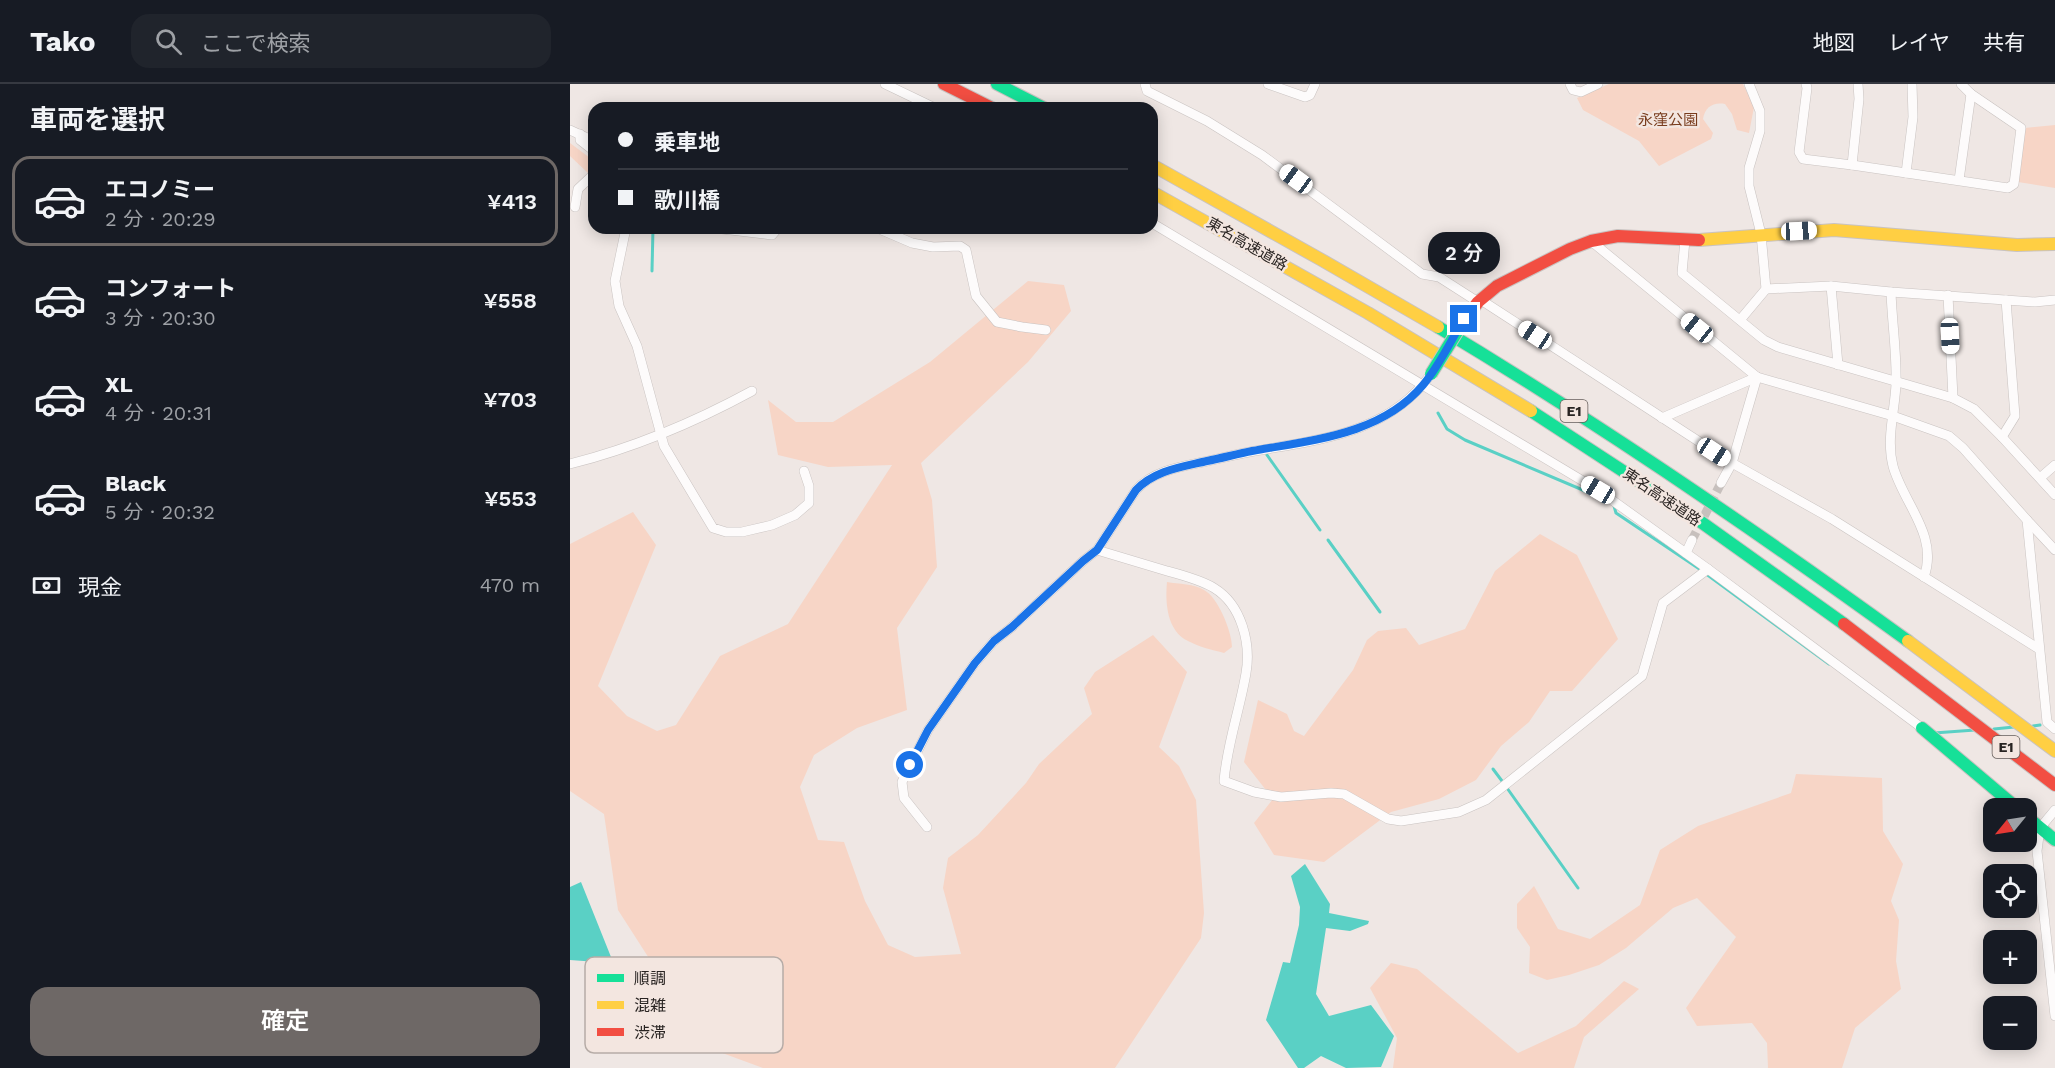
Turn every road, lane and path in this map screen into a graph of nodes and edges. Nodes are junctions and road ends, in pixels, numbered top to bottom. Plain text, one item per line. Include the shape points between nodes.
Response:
1 (885, 84) edge
2 (944, 84) edge
3 (997, 84) edge
4 (1144, 84) edge
5 (1268, 84) edge
6 (1315, 84) edge
7 (1570, 84) edge
8 (1598, 84) edge
9 (1749, 84) edge
10 (1806, 84) edge
11 (1858, 84) edge
12 (1912, 84) edge
13 (1961, 84) edge
14 (1971, 94) junction
15 (922, 102) edge
16 (980, 102) edge
17 (1032, 102) edge
18 (575, 132) edge
19 (588, 146) edge
20 (1852, 165) junction
21 (1158, 168) edge
22 (1906, 173) junction
23 (588, 180) edge
24 (1959, 180) junction
25 (1158, 195) edge
26 (575, 207) dead end
27 (1158, 227) edge
28 (625, 234) edge
29 (891, 234) edge
30 (1761, 234) junction
31 (1684, 240) junction
32 (1591, 241) junction
33 (2055, 244) edge
34 (1830, 286) junction
35 (1766, 289) junction
36 (1891, 292) junction
37 (1948, 295) junction
38 (2006, 300) junction
39 (2055, 300) edge
40 (1479, 301) junction
41 (1740, 320) junction
42 (1047, 330) dead end
43 (1838, 365) junction
44 (1431, 374) joint
45 (1757, 377) junction
46 (1896, 383) junction
47 (1422, 386) junction
48 (752, 391) dead end
49 (1953, 398) junction
50 (1893, 416) junction
51 (1662, 418) junction
52 (660, 434) junction
53 (2002, 437) junction
54 (570, 464) edge
55 (1732, 464) junction
56 (2055, 465) edge
57 (804, 471) dead end
58 (2040, 478) junction
59 (1721, 483) tunnel mouth
60 (2055, 495) edge
61 (2026, 520) junction
62 (1692, 540) tunnel mouth
63 (1097, 550) junction
64 (2055, 550) edge
65 (1686, 553) junction
66 (1708, 569) junction
67 (1924, 577) junction
68 (2039, 649) junction
69 (1922, 728) joint
70 (2055, 729) edge
71 (2055, 751) edge
72 (2055, 785) edge
73 (2005, 798) edge
74 (2055, 810) edge
75 (2037, 825) edge
76 (927, 827) dead end
77 (2040, 828) junction
78 (2055, 840) edge
79 (2055, 1016) edge

1 - 15 street
2 - 16 main road
3 - 17 main road
4 - 40 street via 1147,91 1208,121 1263,155 1422,274 1439,277
5 - 6 street via 1305,97
7 - 8 street via 1573,90 1581,92
9 - 30 street via 1761,111 1749,186
10 - 20 street via 1799,152 1803,159
11 - 20 street
12 - 22 street via 1913,117
13 - 14 street
14 - 24 street
14 - 24 street via 2021,128 2014,184 2008,188
18 - 19 street
20 - 22 street
21 - 71 main road, 東名高速道路 / E1 via 1370,287 1594,423 1813,572
22 - 24 street
23 - 26 street via 578,189
25 - 72 main road, 東名高速道路 / E1 via 1347,302 1580,442 1803,594
27 - 47 street
28 - 52 street via 615,290 636,346
29 - 42 street via 933,247 960,246 966,250 976,296 997,322
30 - 31 main road
30 - 33 main road via 1834,230 2017,245
30 - 35 street
31 - 32 main road via 1618,236
31 - 41 street via 1682,273
32 - 40 main road via 1497,286
32 - 45 street
34 - 35 street
34 - 36 street
34 - 43 street
35 - 41 street
36 - 37 street
36 - 46 street
37 - 38 street
37 - 49 street
38 - 39 street
38 - 53 street via 2015,416
40 - 44 main road, bridge
40 - 51 street
41 - 43 street via 1778,347
43 - 46 street
44 - 47 street
45 - 50 street
45 - 51 street
45 - 55 street
46 - 49 street
46 - 50 street
47 - 63 street via 1394,411 1330,438 1251,452 1159,474 1143,482
47 - 65 street via 1598,490
48 - 52 street
49 - 53 street via 1974,409
50 - 61 street via 1949,436
50 - 67 street via 1893,466 1920,522 1928,556
51 - 55 street
52 - 54 street
52 - 57 street via 705,517 713,528 726,532 772,525 795,515 809,503
53 - 58 street
55 - 59 street
55 - 67 street via 1832,519
56 - 58 street
58 - 60 street
61 - 64 street
61 - 68 street
62 - 65 street
63 - 66 street via 1214,588 1236,613 1248,652 1224,780 1281,797 1344,794 1388,819 1401,821 1459,812 1486,801 1642,676 1663,603
63 - 76 street via 994,641 928,730 902,782 904,798
65 - 66 street
66 - 69 street
67 - 68 street
68 - 70 street via 2047,722
69 - 73 main road
74 - 77 street
75 - 77 main road
77 - 78 main road
77 - 79 street via 2037,851

